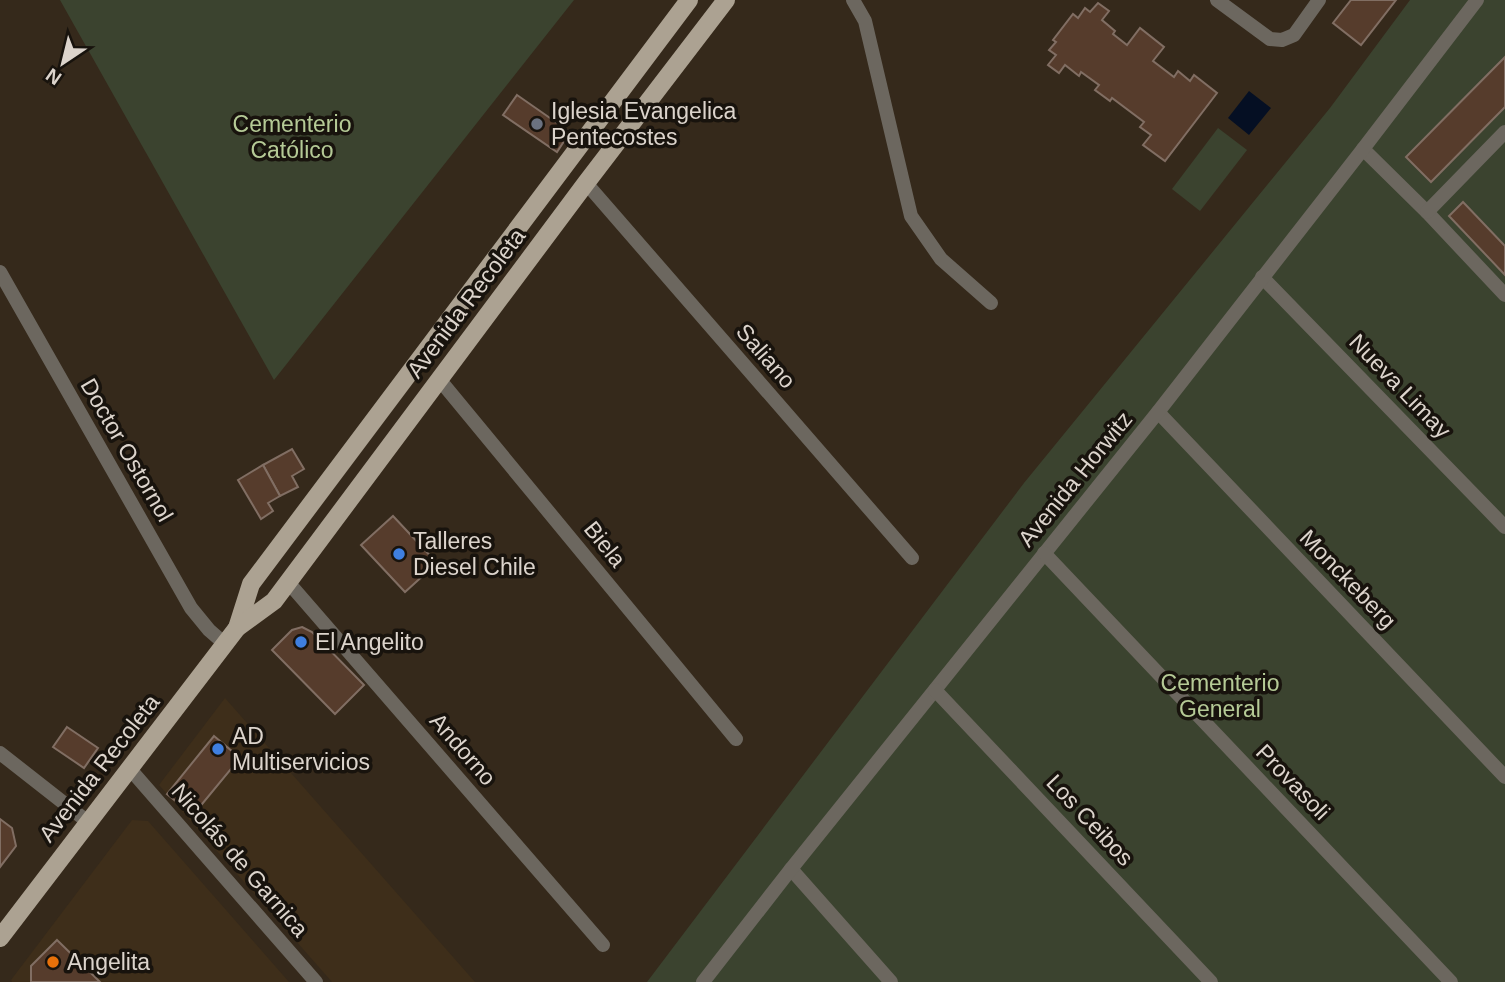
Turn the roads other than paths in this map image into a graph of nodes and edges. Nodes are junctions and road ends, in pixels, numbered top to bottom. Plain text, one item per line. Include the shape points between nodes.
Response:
1 (689, 0) edge
2 (726, 0) edge
3 (853, 0) edge
4 (1217, 0) edge
5 (1320, 0) edge
6 (1477, 0) edge
7 (1505, 132) edge
8 (1363, 149) junction
9 (586, 183) junction
10 (1427, 212) junction
11 (0, 272) edge
12 (1262, 277) junction
13 (1505, 295) edge
14 (991, 303) dead end
15 (439, 379) junction
16 (1158, 412) junction
17 (1505, 527) edge
18 (1044, 553) junction
19 (912, 558) dead end
20 (288, 582) junction
21 (237, 628) junction
22 (225, 644) junction
23 (935, 690) junction
24 (736, 738) dead end
25 (0, 753) edge
26 (130, 769) junction
27 (1505, 777) edge
28 (88, 822) junction
29 (792, 869) junction
30 (0, 938) edge
31 (603, 945) dead end
32 (316, 982) edge
33 (703, 982) edge
34 (891, 982) edge
35 (1212, 982) edge
36 (1451, 982) edge

1 - 21 main road, Avenida Recoleta via 251,584
2 - 9 main road, Avenida Recoleta
3 - 14 street via 865,21 911,216 941,259
4 - 5 street via 1269,39 1282,40 1294,35
6 - 8 street, Avenida Horwitz
7 - 10 street
8 - 10 street
8 - 12 street, Avenida Horwitz
9 - 15 main road, Avenida Recoleta
9 - 19 street, Saliano
10 - 13 street
11 - 22 street, Doctor Ostornol via 191,608
12 - 16 street, Avenida Horwitz
12 - 17 street, Nueva Limay
15 - 20 main road, Avenida Recoleta
15 - 24 street, Biela
16 - 18 street, Avenida Horwitz
16 - 27 street, Monckeberg
18 - 23 street, Avenida Horwitz
18 - 36 street, Provasoli
20 - 21 main road, Avenida Recoleta via 274,601
20 - 31 street, Andorno
21 - 22 main road, Avenida Recoleta
22 - 26 main road, Avenida Recoleta
23 - 29 street, Avenida Horwitz
23 - 35 street, Los Ceibos
25 - 28 street
26 - 28 main road, Avenida Recoleta
26 - 32 street, Nicolás de Garnica
28 - 30 main road, Avenida Recoleta
29 - 33 street, Avenida Horwitz
29 - 34 street

